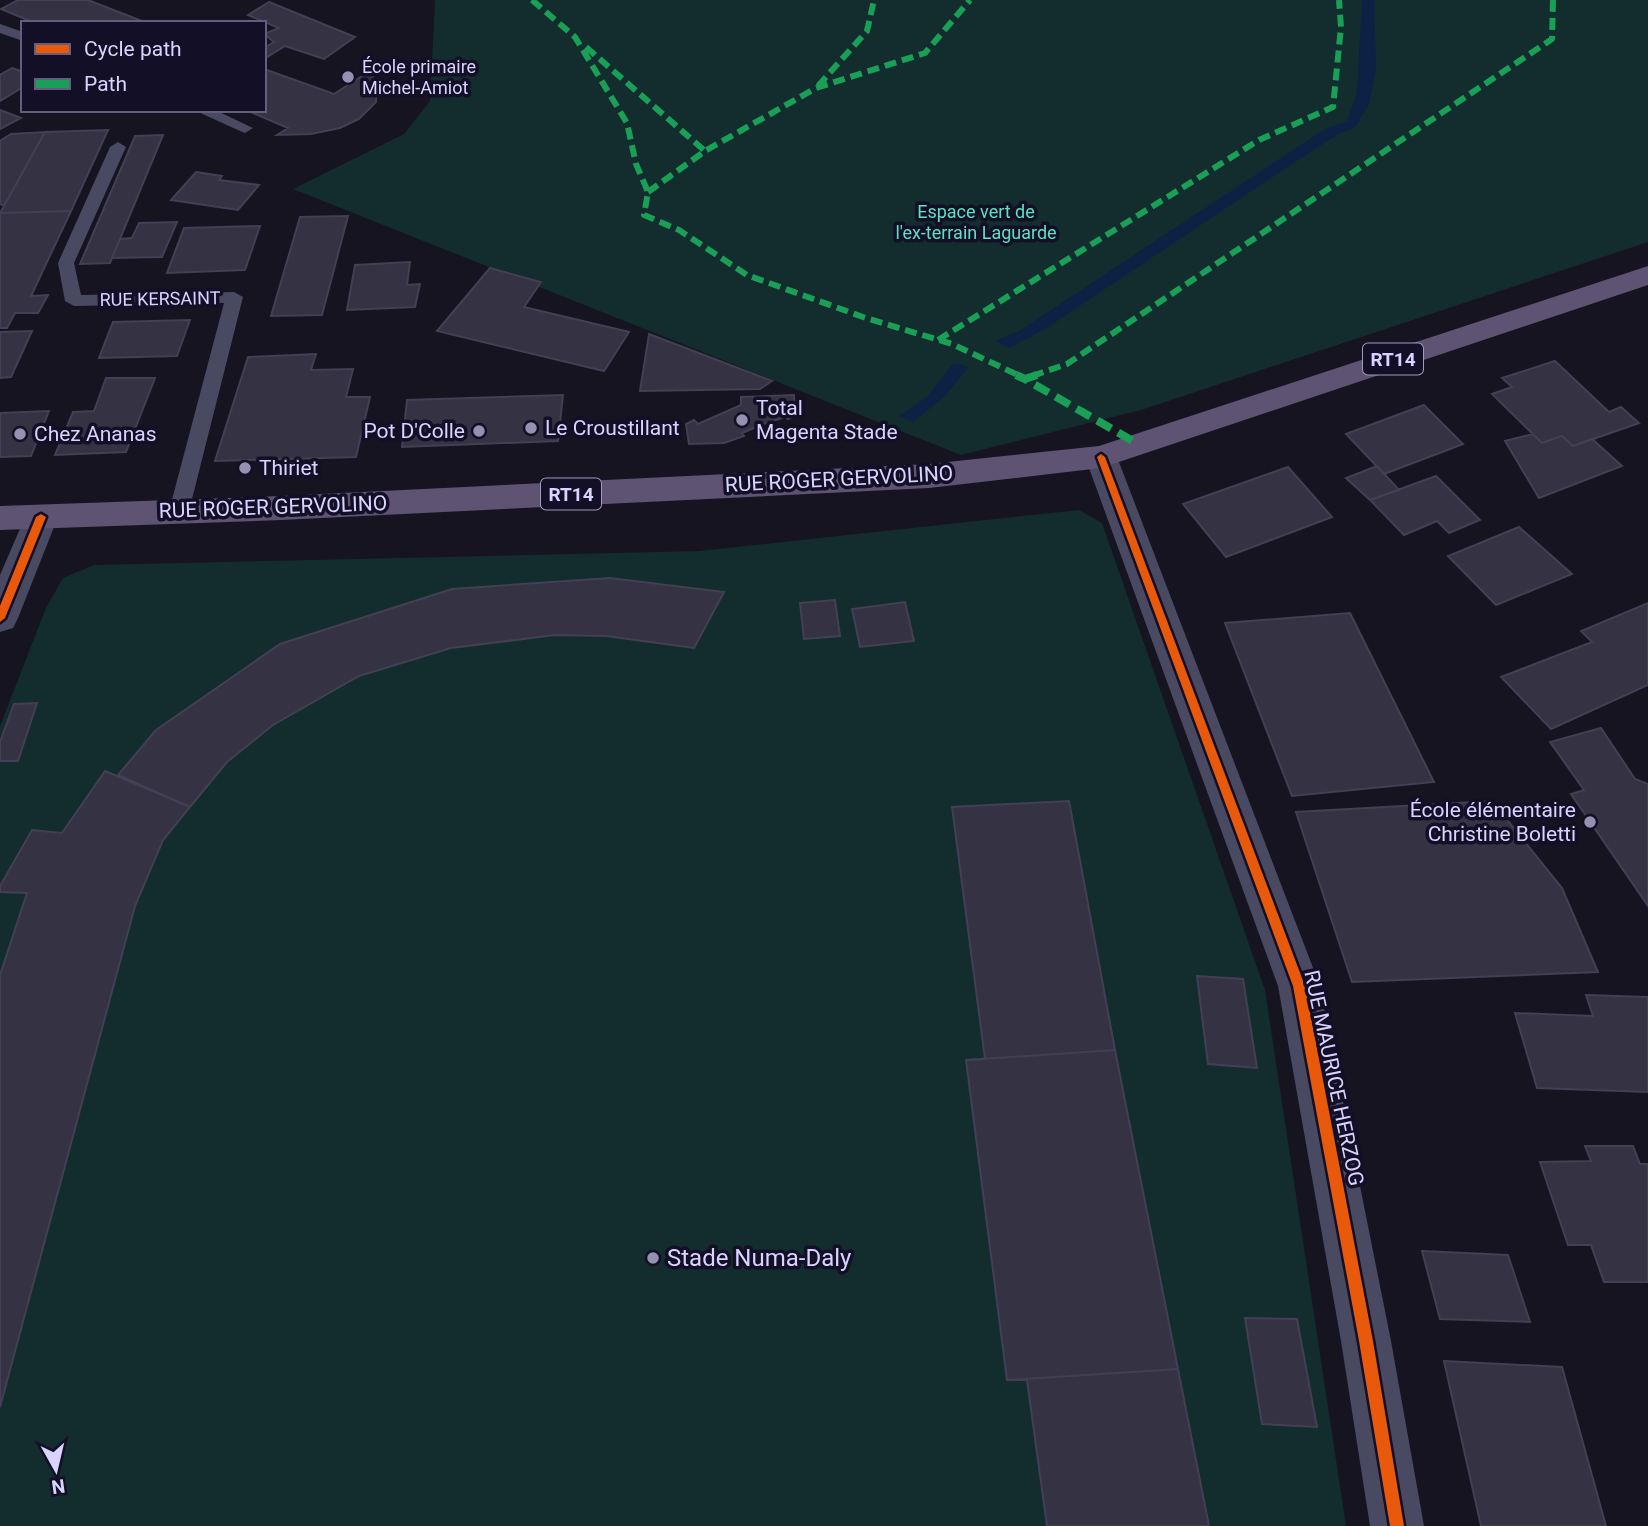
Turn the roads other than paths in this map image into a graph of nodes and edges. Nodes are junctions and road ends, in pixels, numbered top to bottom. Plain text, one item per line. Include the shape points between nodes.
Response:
1 (0, 28) edge
2 (21, 36) edge
3 (206, 112) edge
4 (245, 128) dead end
5 (118, 147) dead end
6 (1648, 275) edge
7 (1101, 457) junction
8 (179, 511) junction
9 (41, 517) junction
10 (0, 518) edge
11 (0, 618) edge
12 (1397, 1526) edge

1 - 2 lane
3 - 4 lane
5 - 8 lane, RUE KERSAINT via 66,263 74,301 234,297
6 - 7 main road, RUE ROGER GERVOLINO / RT14
7 - 8 main road, RUE ROGER GERVOLINO / RT14 via 929,476
7 - 12 street, RUE MAURICE HERZOG via 1298,986
8 - 9 main road, RUE ROGER GERVOLINO / RT14
9 - 10 main road, RUE ROGER GERVOLINO / RT14
9 - 11 street

